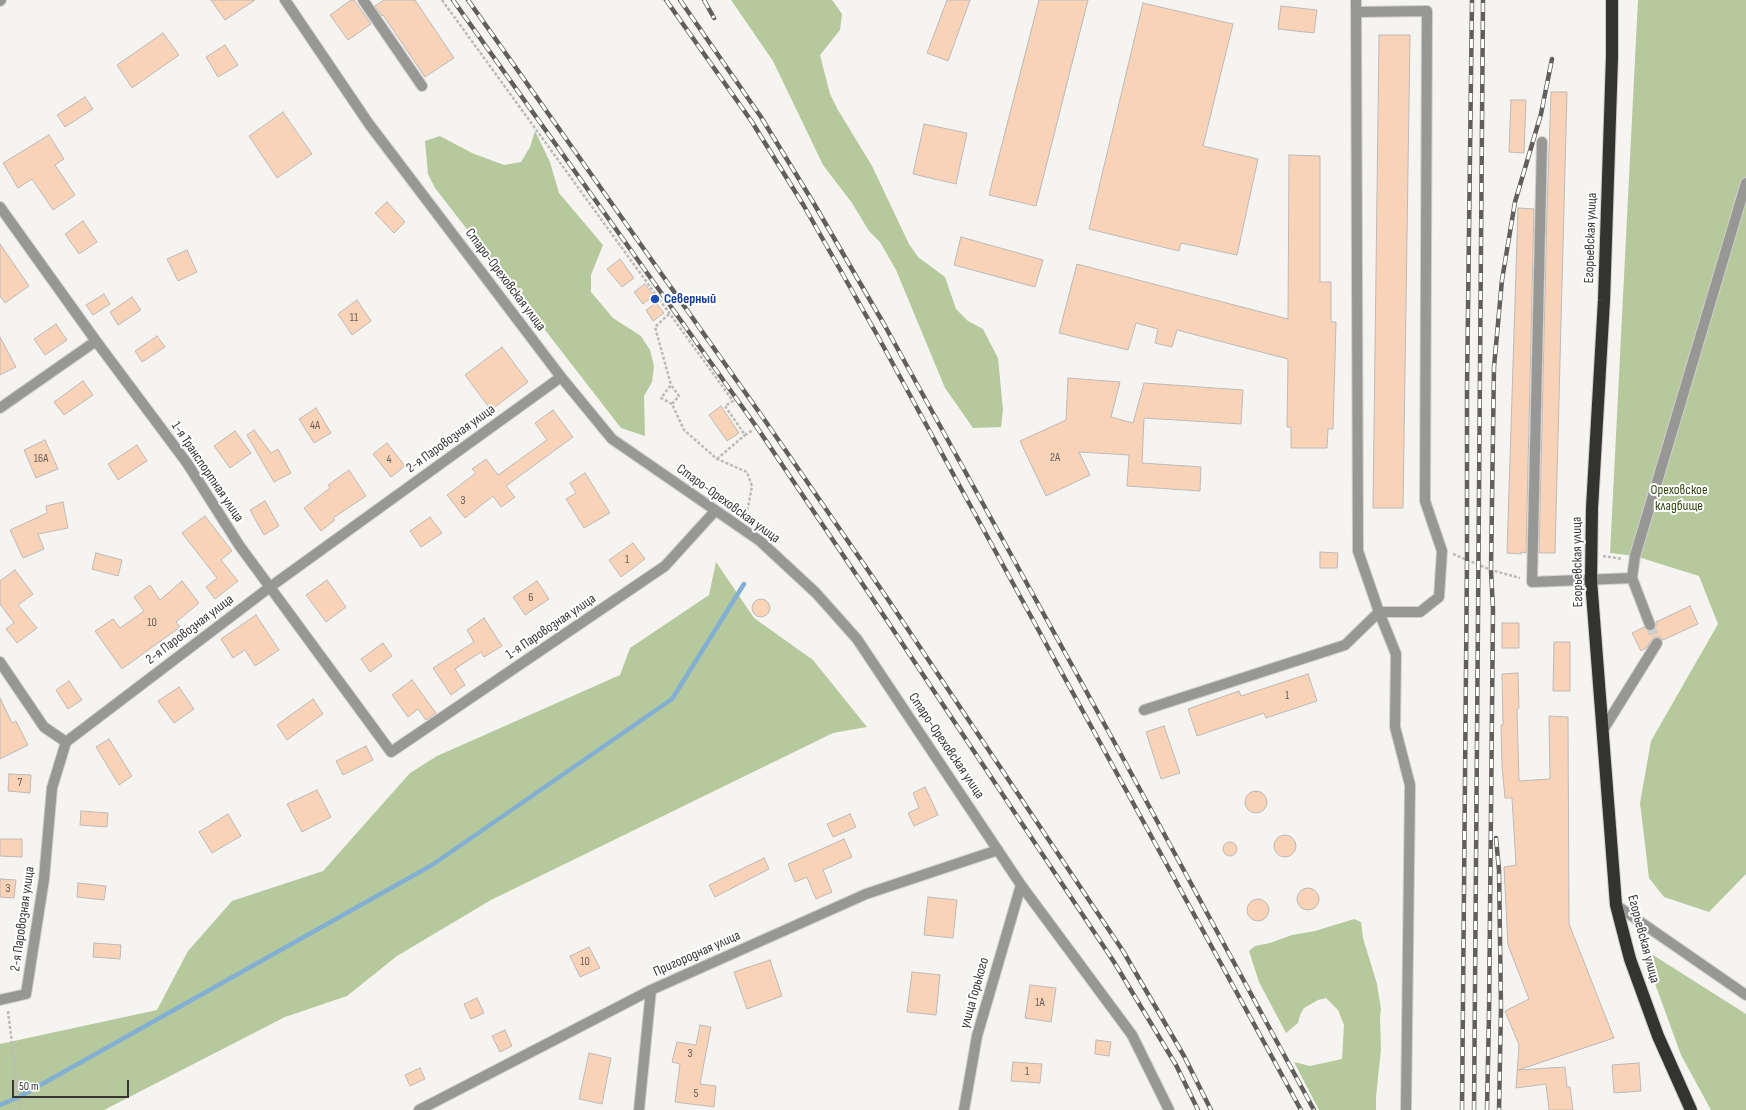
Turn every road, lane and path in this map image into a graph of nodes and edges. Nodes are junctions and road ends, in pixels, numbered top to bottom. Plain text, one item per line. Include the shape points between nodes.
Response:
1 (285, 0) edge
2 (363, 0) edge
3 (442, 0) edge
4 (1356, 0) edge
5 (1612, 0) edge
6 (1356, 12) junction
7 (422, 86) dead end
8 (1542, 142) dead end
9 (1746, 183) edge
10 (0, 207) edge
11 (669, 314) junction
12 (96, 341) junction
13 (561, 377) junction
14 (671, 385) junction
15 (672, 404) junction
16 (0, 408) edge
17 (753, 430) dead end
18 (745, 435) junction
19 (717, 459) junction
20 (715, 511) junction
21 (744, 530) junction
22 (1442, 551) junction
23 (1632, 578) junction
24 (1591, 580) junction
25 (1532, 582) junction
26 (270, 587) junction
27 (1379, 612) junction
28 (1650, 625) tunnel mouth
29 (1657, 643) dead end
30 (0, 662) edge
31 (1144, 710) dead end
32 (1603, 730) junction
33 (66, 742) junction
34 (391, 752) joint
35 (998, 850) junction
36 (1021, 885) junction
37 (1616, 905) junction
38 (651, 990) junction
39 (1746, 995) edge
40 (3, 1000) edge
41 (20, 1110) edge
42 (419, 1110) edge
43 (639, 1110) edge
44 (964, 1110) edge
45 (1169, 1110) edge
46 (1406, 1110) edge
47 (1691, 1110) edge

1 - 13 street, Старо-Ореховская улица via 369,124
2 - 7 street
3 - 11 path
4 - 6 street
5 - 24 highway, Егорьевская улица via 1604,300 1592,508
6 - 22 street via 1427,10 1425,501
6 - 27 street via 1358,551
8 - 25 street
9 - 23 street via 1635,556
10 - 12 street, 1-я Транспортная улица
11 - 14 path via 655,327
11 - 18 path via 733,401 725,406
12 - 16 street
12 - 26 street, 1-я Транспортная улица via 187,463 239,546
13 - 20 street, Старо-Ореховская улица via 612,438
13 - 26 street, 2-я Паровозная улица
14 - 15 path via 679,396
14 - 15 path via 661,398
15 - 19 path via 684,430
17 - 18 path
18 - 19 path
19 - 21 path via 747,472 752,486
20 - 21 street, Старо-Ореховская улица
20 - 34 street, 1-я Паровозная улица via 665,566
21 - 35 street, Старо-Ореховская улица via 760,541 816,593 857,639
22 - 25 path via 1491,570
22 - 27 street via 1439,597 1420,612
23 - 24 street
23 - 28 street
24 - 25 street
24 - 32 highway, Егорьевская улица
26 - 33 street, 2-я Паровозная улица
26 - 34 street, 1-я Транспортная улица
27 - 31 street via 1345,645
27 - 46 street via 1396,654 1395,727 1410,785
29 - 32 street
30 - 33 street via 44,727
32 - 37 highway, Егорьевская улица
33 - 40 street, 2-я Паровозная улица via 52,788 44,879 26,994
35 - 36 street, Старо-Ореховская улица
35 - 38 street, Пригородная улица via 866,894
36 - 44 street, улица Горького via 978,1036
36 - 45 street, Старо-Ореховская улица via 1132,1034
37 - 39 street
37 - 47 highway, Егорьевская улица via 1635,973 1658,1036
38 - 42 street, Пригородная улица
38 - 43 street
40 - 41 path

